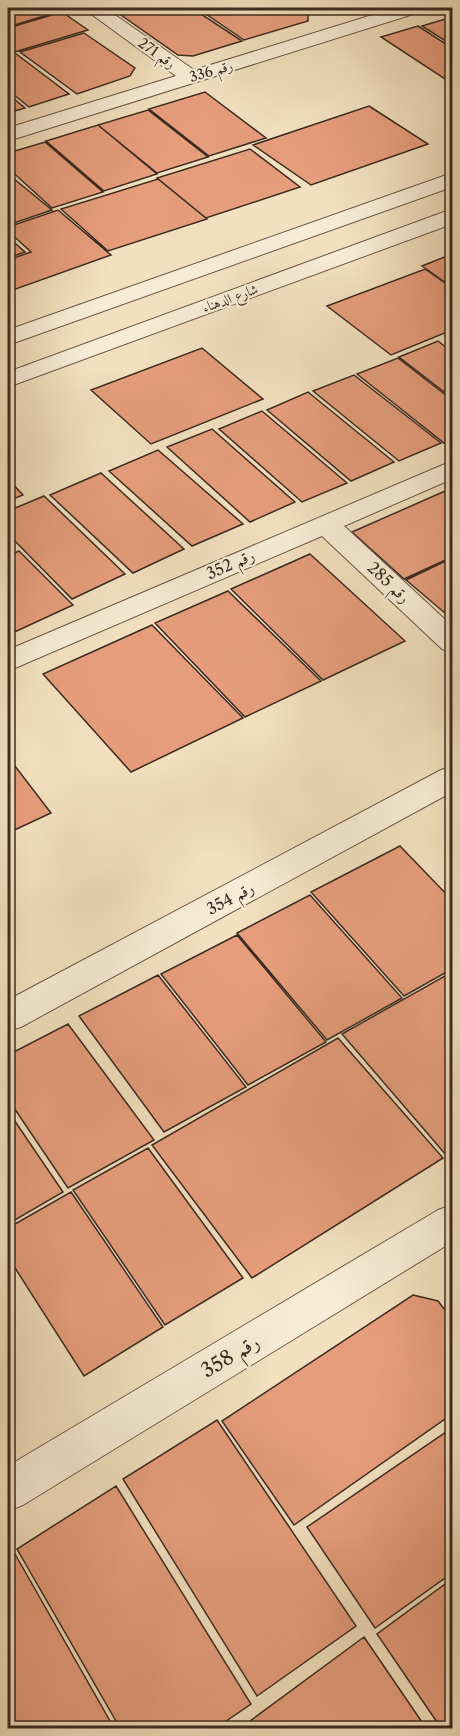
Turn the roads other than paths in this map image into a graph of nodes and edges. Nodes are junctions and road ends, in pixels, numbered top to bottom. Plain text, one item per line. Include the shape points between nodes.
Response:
1 (93, 8) edge
2 (413, 8) edge
3 (345, 13) dead end
4 (362, 24) junction
5 (191, 77) junction
6 (8, 135) edge
7 (453, 180) edge
8 (453, 216) edge
9 (8, 338) edge
10 (8, 380) edge
11 (453, 469) edge
12 (325, 523) junction
13 (453, 642) edge
14 (8, 661) edge
15 (453, 778) edge
16 (8, 1017) edge
17 (453, 1222) edge
18 (8, 1490) edge

1 - 5 street, رقم 271
2 - 4 street, رقم 336
3 - 4 street
4 - 5 street, رقم 336
5 - 6 street, رقم 336
7 - 9 street
8 - 10 street, شارع الدهناء
11 - 12 street, رقم 352
12 - 13 street, رقم 285
12 - 14 street, رقم 352
15 - 16 street, رقم 354
17 - 18 street, رقم 358

